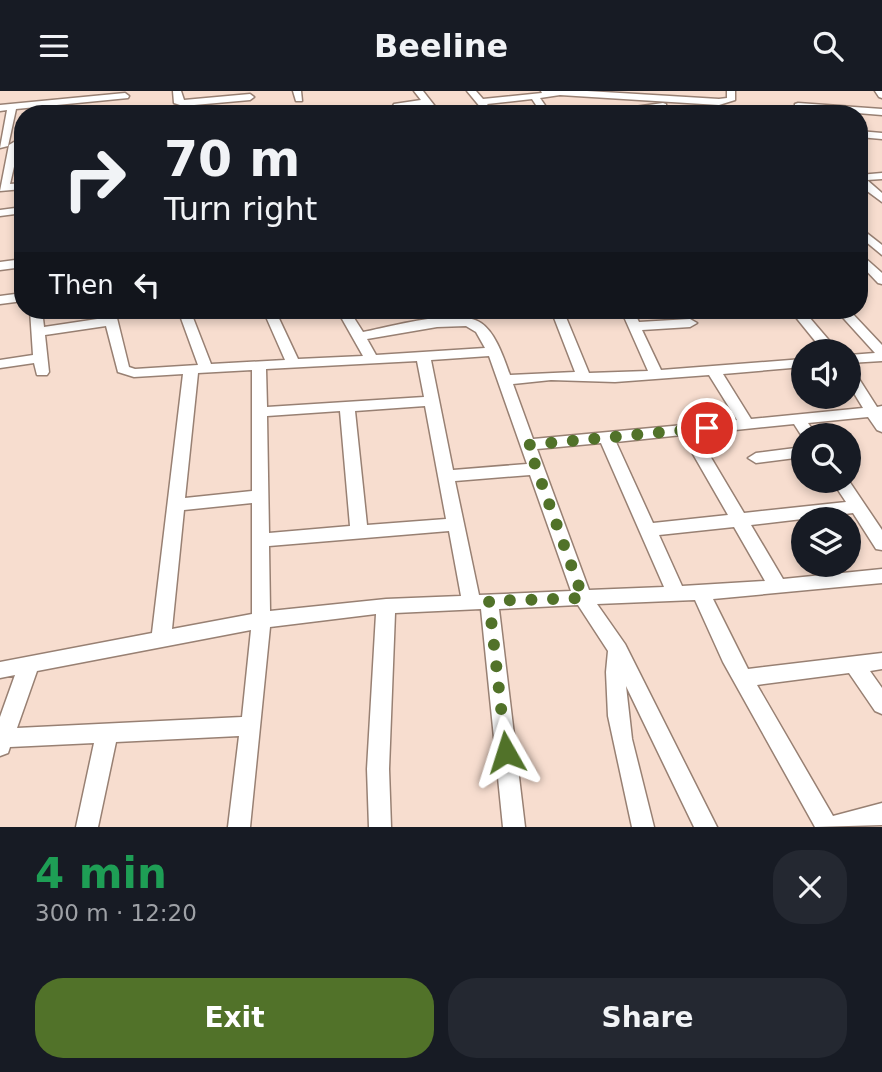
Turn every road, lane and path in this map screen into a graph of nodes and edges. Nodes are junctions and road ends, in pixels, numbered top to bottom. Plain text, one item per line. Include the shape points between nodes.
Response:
1 (177, 91) edge
2 (418, 91) edge
3 (471, 91) edge
4 (545, 91) edge
5 (731, 91) edge
6 (565, 92) edge
7 (577, 93) junction
8 (673, 95) edge
9 (207, 96) edge
10 (535, 97) junction
11 (125, 98) edge
12 (250, 98) edge
13 (699, 101) junction
14 (72, 102) junction
15 (428, 102) junction
16 (481, 102) junction
17 (36, 105) edge
18 (72, 105) edge
19 (405, 105) edge
20 (430, 105) edge
21 (484, 105) edge
22 (541, 105) edge
23 (589, 105) edge
24 (665, 105) edge
25 (12, 107) joint
26 (0, 108) edge
27 (7, 126) junction
28 (14, 126) edge
29 (10, 145) edge
30 (868, 187) edge
31 (2, 188) edge
32 (882, 199) edge
33 (868, 238) edge
34 (882, 251) edge
35 (868, 267) edge
36 (882, 280) edge
37 (37, 319) edge
38 (93, 319) edge
39 (111, 319) edge
40 (186, 319) edge
41 (273, 319) edge
42 (349, 319) edge
43 (428, 319) edge
44 (561, 319) edge
45 (631, 319) edge
46 (804, 319) edge
47 (850, 319) edge
48 (690, 323) dead end
49 (431, 324) junction
50 (634, 325) junction
51 (38, 332) junction
52 (359, 337) junction
53 (821, 339) edge
54 (494, 352) junction
55 (882, 355) edge
56 (423, 356) junction
57 (861, 358) edge
58 (372, 360) junction
59 (0, 364) edge
60 (791, 364) edge
61 (293, 365) junction
62 (259, 367) junction
63 (199, 370) junction
64 (714, 371) junction
65 (657, 376) junction
66 (584, 377) junction
67 (506, 380) junction
68 (861, 390) edge
69 (431, 401) junction
70 (347, 407) junction
71 (260, 412) junction
72 (877, 412) edge
73 (798, 419) junction
74 (801, 423) edge
75 (747, 424) junction
76 (882, 427) edge
77 (687, 430) junction
78 (607, 438) junction
79 (528, 445) junction
80 (791, 454) edge
81 (756, 458) dead end
82 (537, 469) junction
83 (446, 476) junction
84 (848, 493) edge
85 (260, 496) junction
86 (175, 505) junction
87 (857, 507) edge
88 (861, 513) edge
89 (791, 515) edge
90 (741, 521) junction
91 (456, 524) junction
92 (648, 530) junction
93 (359, 533) junction
94 (260, 540) junction
95 (882, 544) edge
96 (882, 576) edge
97 (778, 587) junction
98 (701, 592) junction
99 (676, 594) junction
100 (583, 598) junction
101 (480, 601) junction
102 (386, 606) junction
103 (261, 620) junction
104 (161, 640) junction
105 (618, 650) junction
106 (882, 661) edge
107 (854, 664) junction
108 (29, 665) junction
109 (0, 670) edge
110 (743, 678) junction
111 (882, 705) edge
112 (251, 726) junction
113 (107, 733) junction
114 (1, 743) edge
115 (882, 814) edge
116 (87, 827) edge
117 (239, 827) edge
118 (380, 827) edge
119 (514, 827) edge
120 (643, 827) edge
121 (706, 827) edge
122 (830, 827) edge

1 - 9 street via 178,102
2 - 15 street
3 - 16 street
4 - 6 street
5 - 13 street via 733,97 728,101
6 - 7 street
6 - 10 street
7 - 8 street
7 - 23 street
8 - 13 street
9 - 12 street
10 - 16 street
10 - 22 street
11 - 14 street
13 - 24 street
14 - 17 street
14 - 18 street
15 - 19 street
15 - 20 street
16 - 21 street
25 - 26 street
25 - 27 street
27 - 28 street
27 - 29 street
29 - 31 street
30 - 32 street
33 - 34 street
35 - 36 street
37 - 51 street
38 - 51 street
39 - 63 street via 126,372
40 - 63 street
41 - 61 street
42 - 52 street
43 - 49 street
44 - 66 street
45 - 50 street
46 - 53 street
47 - 55 street
48 - 50 street
49 - 52 street
49 - 54 street via 476,325
50 - 65 street
51 - 59 street via 41,365
52 - 58 street
54 - 56 street
54 - 67 street
55 - 57 street
56 - 58 street
56 - 69 street
58 - 61 street
60 - 64 street
61 - 62 street
62 - 63 street
62 - 71 street
63 - 86 street
64 - 65 street
64 - 75 street
65 - 66 street
66 - 67 street
67 - 79 street
68 - 72 street
69 - 70 street
69 - 83 street
70 - 71 street
70 - 93 street
71 - 85 street
72 - 73 street
72 - 76 street
73 - 74 street
73 - 75 street
75 - 77 street
77 - 78 street
77 - 90 street
78 - 79 street
78 - 92 street
79 - 82 street
80 - 81 street
82 - 83 street
82 - 100 street
83 - 91 street
84 - 87 street
85 - 86 street
85 - 94 street
86 - 104 street
88 - 95 street
89 - 90 street
90 - 92 street
90 - 97 street
91 - 93 street
91 - 101 street
92 - 99 street
93 - 94 street
94 - 103 street
96 - 97 street
97 - 98 street
98 - 99 street
98 - 110 street
99 - 100 street
100 - 101 street
100 - 105 street
101 - 102 street
101 - 119 street
102 - 103 street
102 - 118 street
103 - 104 street
103 - 112 street
104 - 108 street
105 - 120 street via 613,676 616,705
105 - 121 street
106 - 107 street
107 - 110 street
107 - 111 street
108 - 109 street
108 - 114 street
110 - 122 street
112 - 113 street
112 - 117 street
113 - 114 street
113 - 116 street
115 - 122 street

